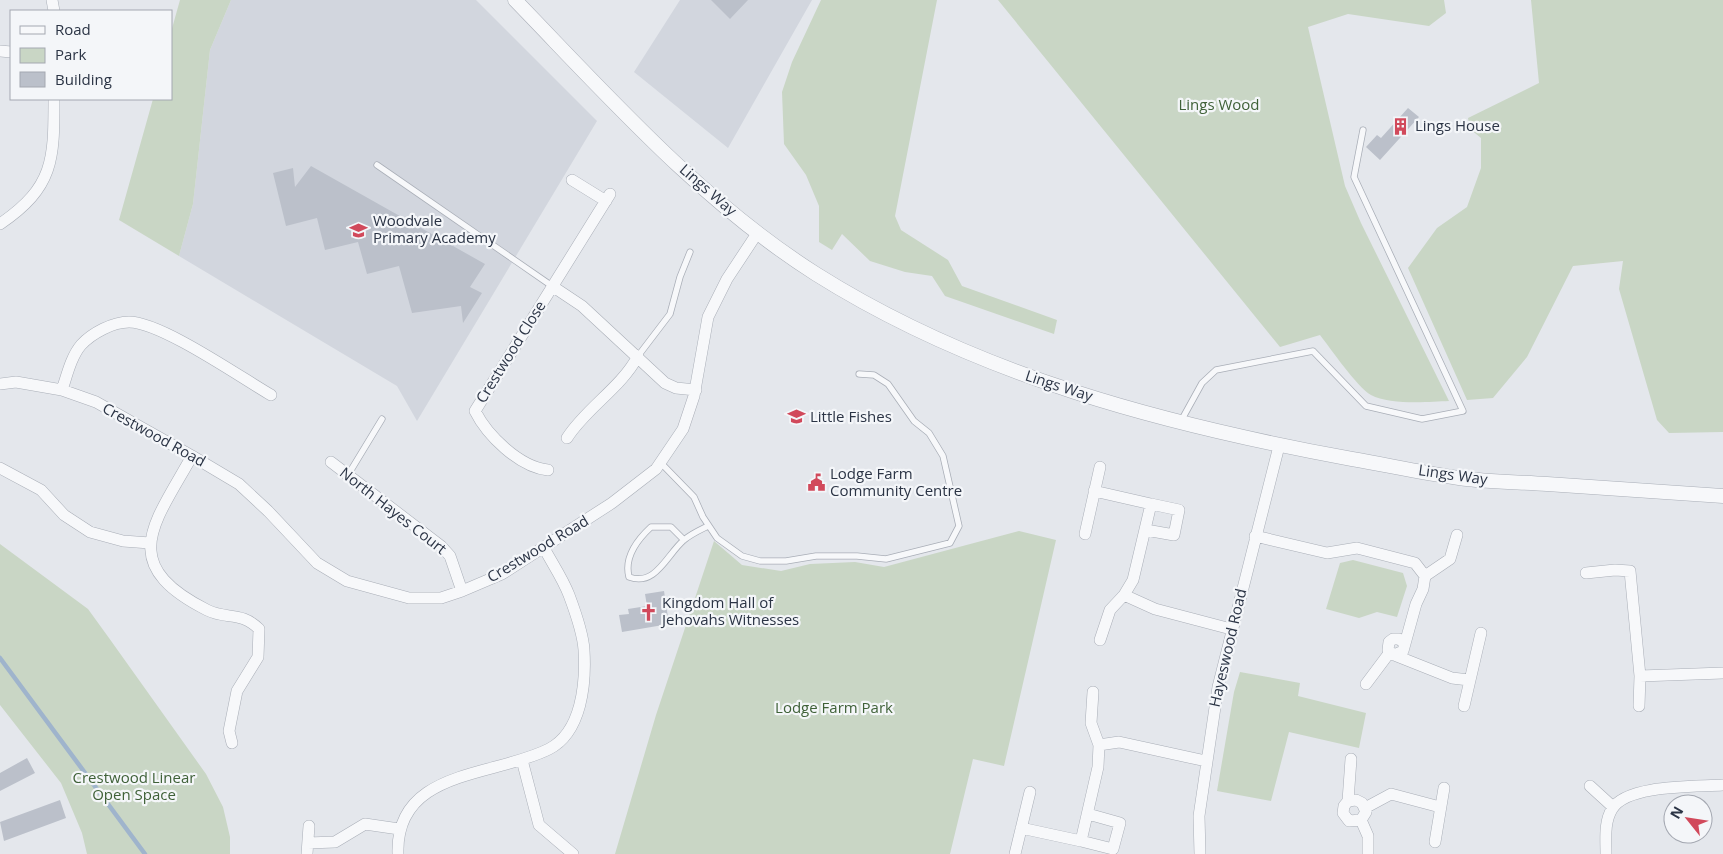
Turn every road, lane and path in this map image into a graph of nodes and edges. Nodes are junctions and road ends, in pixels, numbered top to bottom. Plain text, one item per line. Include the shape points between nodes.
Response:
1 (515, 0) edge
2 (54, 100) edge
3 (1363, 130) dead end
4 (376, 165) dead end
5 (572, 180) dead end
6 (0, 224) edge
7 (758, 232) junction
8 (690, 252) dead end
9 (552, 286) junction
10 (638, 356) junction
11 (859, 374) dead end
12 (0, 384) edge
13 (62, 390) junction
14 (696, 390) junction
15 (271, 395) dead end
16 (382, 418) dead end
17 (1180, 423) junction
18 (567, 438) dead end
19 (1279, 446) junction
20 (192, 456) junction
21 (331, 462) dead end
22 (660, 462) junction
23 (1100, 467) dead end
24 (0, 468) edge
25 (548, 470) dead end
26 (348, 475) junction
27 (1094, 491) junction
28 (1723, 496) edge
29 (1151, 504) junction
30 (708, 526) junction
31 (1146, 530) junction
32 (1085, 534) dead end
33 (1457, 535) dead end
34 (1255, 536) junction
35 (684, 540) junction
36 (150, 543) junction
37 (544, 548) junction
38 (1586, 573) dead end
39 (1425, 576) junction
40 (462, 591) junction
41 (1124, 595) junction
42 (1231, 630) junction
43 (1481, 633) dead end
44 (1100, 640) dead end
45 (1392, 653) junction
46 (1723, 673) edge
47 (1640, 676) junction
48 (1469, 680) junction
49 (1366, 684) dead end
50 (1093, 692) dead end
51 (1464, 706) dead end
52 (1639, 706) dead end
53 (232, 743) dead end
54 (1100, 745) junction
55 (1350, 759) dead end
56 (522, 760) junction
57 (1206, 761) junction
58 (1723, 785) edge
59 (1590, 786) dead end
60 (1444, 788) dead end
61 (1030, 792) dead end
62 (1348, 802) junction
63 (1440, 807) junction
64 (1613, 807) junction
65 (1365, 808) junction
66 (1088, 814) junction
67 (1361, 820) junction
68 (309, 826) dead end
69 (1021, 828) junction
70 (399, 829) junction
71 (1081, 841) junction
72 (1435, 842) dead end
73 (307, 849) edge
74 (1112, 852) edge
75 (398, 854) edge
76 (573, 854) edge
77 (1015, 854) edge
78 (1200, 854) edge
79 (1368, 854) edge
80 (1606, 854) edge

1 - 7 street, Lings Way via 638,126 704,188
2 - 6 street via 54,146 49,170 38,191 19,211
3 - 17 lane via 1354,177 1463,411 1422,419 1366,406 1313,351 1216,370 1202,383
4 - 9 lane
5 - 9 street, Crestwood Close via 608,198
7 - 14 street, Crestwood Road via 727,279 708,317
7 - 17 street, Lings Way via 816,274 897,319 963,350 1014,371
8 - 10 lane via 670,314
9 - 10 street, Crestwood Close via 582,306
9 - 25 street, Crestwood Close via 474,411 494,440 537,469
10 - 14 street, Crestwood Close via 665,383
10 - 18 street via 606,395 577,422
11 - 30 lane via 874,375 888,384 914,421 929,433 943,456 959,526 950,544 886,559 816,556 760,561 735,553 716,538
12 - 13 street, Crestwood Road via 16,382
13 - 15 street via 72,360 82,344 98,331 128,322 159,329
13 - 20 street, Crestwood Road via 96,402
14 - 22 street, Crestwood Road via 683,429
16 - 26 lane
17 - 19 street, Lings Way
19 - 28 street, Lings Way via 1460,478
19 - 34 street, Hayeswood Road
20 - 36 street via 153,525
20 - 40 street, Crestwood Road via 239,484 318,563 347,581 409,598 441,598
21 - 26 street, North Hayes Court
22 - 30 lane via 694,497
22 - 37 street, Crestwood Road via 656,469 612,503
23 - 27 street
24 - 36 street via 41,490 64,515 90,532 123,541
26 - 40 street, North Hayes Court via 441,546 450,556
27 - 29 street
27 - 32 street
29 - 31 street
29 - 31 street via 1179,510 1174,535
30 - 35 lane
31 - 41 street via 1133,580
33 - 39 street via 1450,559
34 - 39 street via 1327,552 1357,548 1415,563
34 - 42 street, Hayeswood Road
35 - 35 lane via 652,576 637,580 629,577 627,568 632,551 651,527 671,527
36 - 53 street via 151,558 169,586 208,611 249,619 259,629 258,657 237,692 229,731
37 - 40 street, Crestwood Road via 502,574
37 - 56 street via 569,594 584,649 582,698 570,729 550,748
38 - 47 street via 1630,571
39 - 45 street via 1403,651
41 - 42 street via 1155,609
41 - 44 street via 1110,610
42 - 57 street, Hayeswood Road
43 - 48 street
45 - 48 street via 1452,678
45 - 49 street
46 - 47 street
47 - 52 street
48 - 51 street
50 - 54 street via 1091,723
54 - 57 street via 1119,742
54 - 66 street
55 - 62 street
56 - 70 street via 455,778 427,792
56 - 76 street via 539,825
57 - 78 street, Hayeswood Road via 1199,816
58 - 64 street via 1646,790 1628,796
59 - 64 street
60 - 63 street
61 - 69 street
62 - 65 street via 1359,801
62 - 67 street via 1343,809 1344,817 1353,822
63 - 65 street via 1392,794
63 - 72 street
64 - 80 street via 1606,824
65 - 67 street
66 - 71 street
66 - 74 street via 1120,823
67 - 79 street via 1368,836
68 - 73 street
69 - 71 street
69 - 77 street
70 - 73 street via 366,824 335,842
70 - 75 street
71 - 74 street

